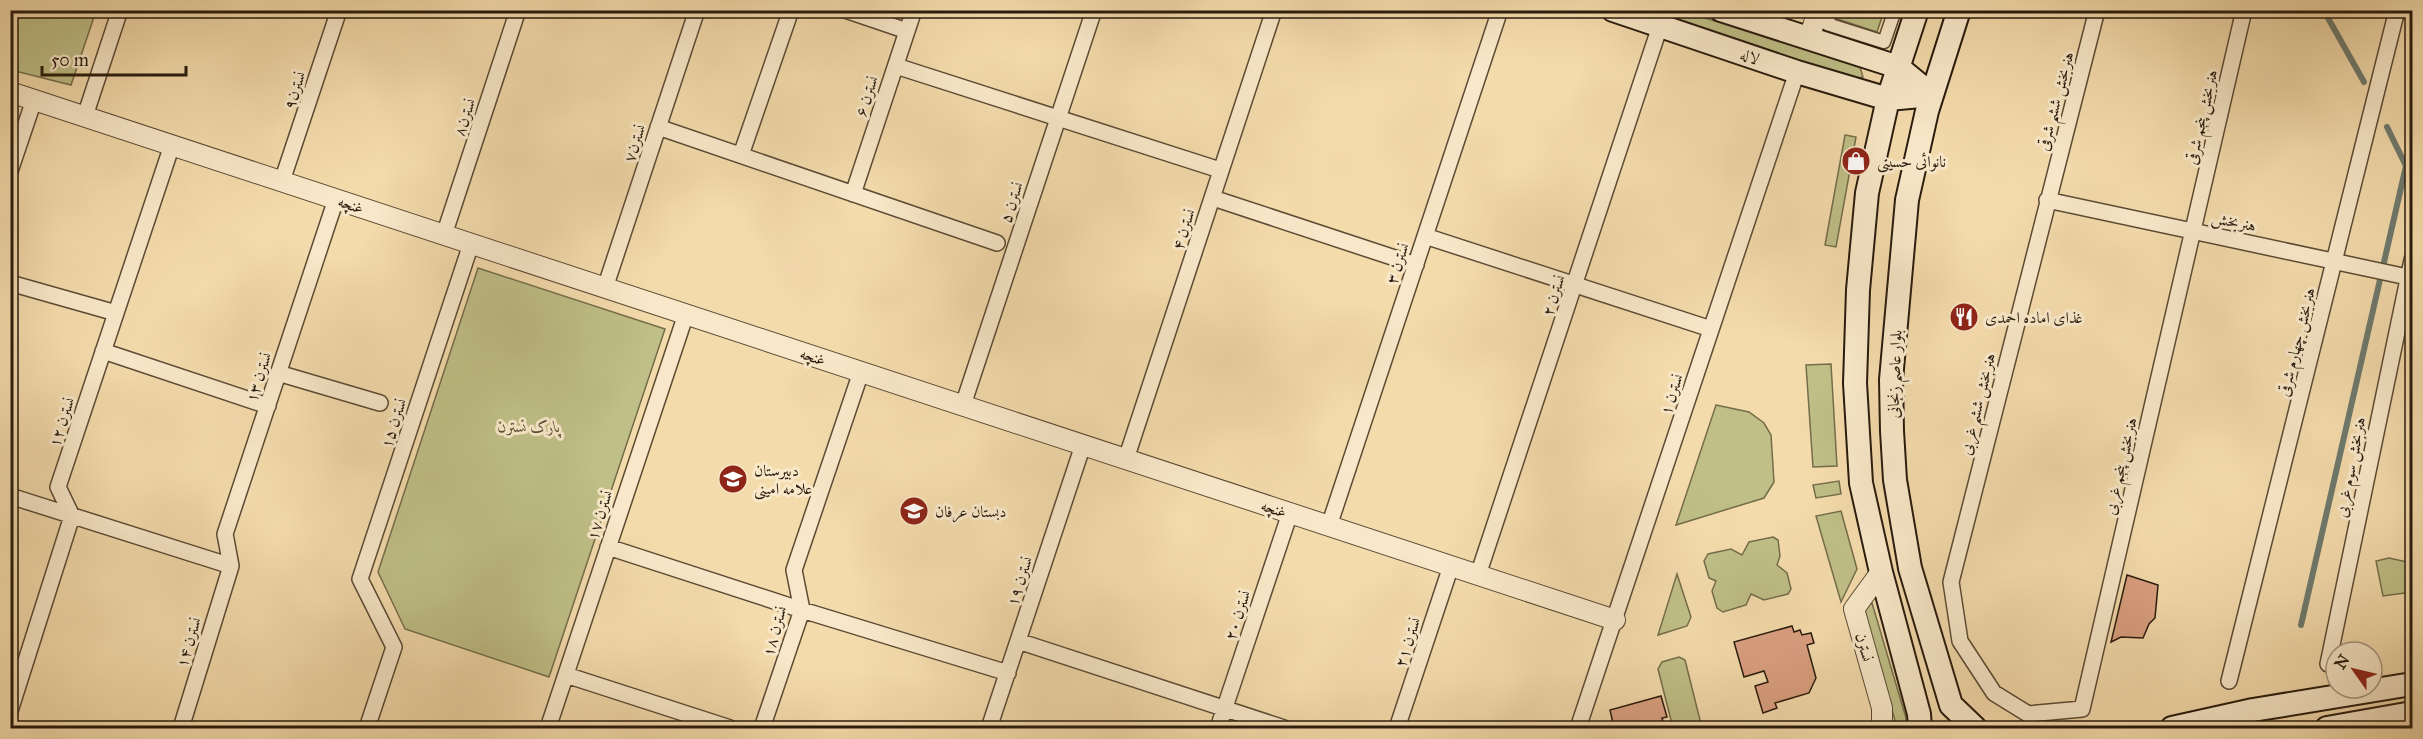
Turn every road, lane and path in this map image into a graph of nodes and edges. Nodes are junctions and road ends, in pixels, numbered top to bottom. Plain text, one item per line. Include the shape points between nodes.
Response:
1 (120, 10) edge
2 (339, 10) edge
3 (518, 10) edge
4 (697, 10) edge
5 (791, 10) edge
6 (845, 10) edge
7 (914, 10) edge
8 (1094, 10) edge
9 (1274, 10) edge
10 (1500, 10) edge
11 (1613, 10) edge
12 (1721, 10) edge
13 (1818, 10) edge
14 (1831, 10) edge
15 (1895, 10) edge
16 (1917, 10) edge
17 (1959, 10) edge
18 (2097, 10) edge
19 (2244, 10) edge
20 (2397, 10) edge
21 (1660, 26) junction
22 (907, 31) junction
23 (1809, 39) junction
24 (896, 66) junction
25 (1898, 67) junction
26 (1797, 72) junction
27 (10, 92) edge
28 (1932, 95) junction
29 (1888, 99) junction
30 (34, 100) junction
31 (85, 116) junction
32 (1058, 118) junction
33 (658, 127) junction
34 (172, 145) junction
35 (741, 155) junction
36 (1220, 170) junction
37 (10, 171) edge
38 (282, 181) junction
39 (853, 194) junction
40 (1213, 198) junction
41 (336, 199) junction
42 (2047, 200) junction
43 (2193, 231) junction
44 (444, 235) junction
45 (1425, 236) junction
46 (997, 243) dead end
47 (471, 244) junction
48 (2335, 260) junction
49 (2412, 260) edge
50 (1416, 265) junction
51 (2410, 277) edge
52 (10, 283) edge
53 (1575, 285) junction
54 (605, 288) junction
55 (116, 314) junction
56 (686, 314) junction
57 (1711, 329) junction
58 (103, 351) junction
59 (861, 372) junction
60 (278, 373) junction
61 (380, 403) dead end
62 (963, 405) junction
63 (268, 406) junction
64 (1083, 445) junction
65 (1126, 459) junction
66 (10, 496) edge
67 (1290, 513) junction
68 (72, 516) junction
69 (1329, 526) junction
70 (608, 547) junction
71 (231, 566) junction
72 (1451, 566) junction
73 (1881, 572) junction
74 (1478, 575) junction
75 (802, 610) junction
76 (1614, 620) junction
77 (2333, 640) edge
78 (1018, 641) junction
79 (1008, 673) junction
80 (566, 675) junction
81 (2229, 681) dead end
82 (2412, 684) edge
83 (1224, 709) junction
84 (2082, 709) joint
85 (10, 711) edge
86 (2412, 713) edge
87 (181, 729) edge
88 (367, 729) edge
89 (548, 729) edge
90 (730, 729) edge
91 (762, 729) edge
92 (989, 729) edge
93 (1218, 729) edge
94 (1284, 729) edge
95 (1397, 729) edge
96 (1578, 729) edge
97 (1882, 729) edge
98 (1920, 729) edge
99 (1975, 729) edge
100 (2172, 729) edge
101 (2327, 729) edge

1 - 31 street
2 - 38 street, نسترن۹
3 - 44 street, نسترن۸
4 - 33 street, نسترن۷
5 - 35 street
6 - 22 street
7 - 22 street, نسترن ۶
8 - 32 street, نسترن ۵
9 - 36 street, نسترن ۴
10 - 45 street, نسترن ۳
11 - 21 main road, لاله
12 - 23 main road, لاله
13 - 23 street
14 - 15 street via 1827,24 1884,42
16 - 25 main road
17 - 28 main road, بلوار عاصم زنجانی
18 - 42 street, هنربخش ششم شرقی
19 - 43 street, هنربخش پنجم شرقی
20 - 48 street, هنربخش چهارم شرقی
21 - 26 main road, لاله
21 - 53 street, نسترن ۲
22 - 24 street, نسترن ۶
23 - 25 main road, لاله
24 - 32 street
24 - 39 street, نسترن ۶
25 - 28 main road
25 - 29 main road
26 - 29 main road, لاله
26 - 57 street, نسترن ۱
27 - 30 street, غنچه
28 - 29 main road
28 - 99 main road, بلوار عاصم زنجانی via 1907,200 1899,281 1891,380 1895,480 1910,568 1951,705
29 - 73 main road via 1867,193 1855,383 1861,483
30 - 31 street, غنچه
30 - 37 street
31 - 34 street, غنچه
32 - 36 street
32 - 62 street, نسترن ۵
33 - 35 street
33 - 54 street, نسترن۷
34 - 38 street, غنچه
34 - 55 street, نسترن ۱۲
35 - 39 street
36 - 40 street, نسترن ۴
38 - 41 street, غنچه
39 - 46 street
40 - 50 street
40 - 65 street, نسترن ۴
41 - 44 street, غنچه
41 - 60 street, نسترن ۱۳
42 - 43 street, هنربخش
42 - 84 street, هنربخش ششم غربی via 1951,582 1960,640 1994,693 2028,714
43 - 48 street, هنربخش
43 - 84 street, هنربخش پنجم غربی
44 - 47 street, غنچه
45 - 50 street, نسترن ۳
45 - 53 street
47 - 54 street, غنچه
47 - 88 street, نسترن ۱۵ via 360,579 394,647
48 - 51 street, هنربخش
48 - 81 street, هنربخش چهارم شرقی
49 - 51 street, هنربخش سوم غربی
50 - 69 street, نسترن ۳
51 - 77 street, هنربخش سوم غربی
52 - 55 street
53 - 57 street
53 - 74 street, نسترن ۲
54 - 56 street, غنچه
55 - 58 street, نسترن ۱۲
56 - 59 street, غنچه
56 - 70 street, نسترن ۱۷
57 - 76 street, نسترن ۱
58 - 63 street
58 - 68 street, نسترن ۱۲ via 58,487
59 - 62 street, غنچه
59 - 75 street, نسترن ۱۸ via 795,570
60 - 61 street
60 - 63 street, نسترن ۱۳
62 - 64 street, غنچه
63 - 71 street, نسترن ۱۳ via 225,534
64 - 65 street, غنچه
64 - 78 street, نسترن ۱۹
65 - 67 street, غنچه
66 - 68 street
67 - 69 street, غنچه
67 - 83 street, نسترن ۲۰
68 - 71 street
68 - 85 street
69 - 72 street, غنچه
70 - 75 street
70 - 80 street, نسترن ۱۷
71 - 87 street, نسترن ۱۴
72 - 74 street, غنچه
72 - 95 street, نسترن ۲۱
73 - 97 street, نسترن via 1854,609 1882,708
73 - 98 main road
74 - 76 street, غنچه
75 - 79 street
75 - 91 street, نسترن ۱۸
76 - 96 street, نسترن ۱
78 - 79 street, نسترن ۱۹
78 - 83 street
79 - 92 street, نسترن ۱۹
80 - 89 street, نسترن ۱۷
80 - 90 street
82 - 100 main road via 2253,710
83 - 93 street, نسترن ۲۰
83 - 94 street
86 - 101 main road

